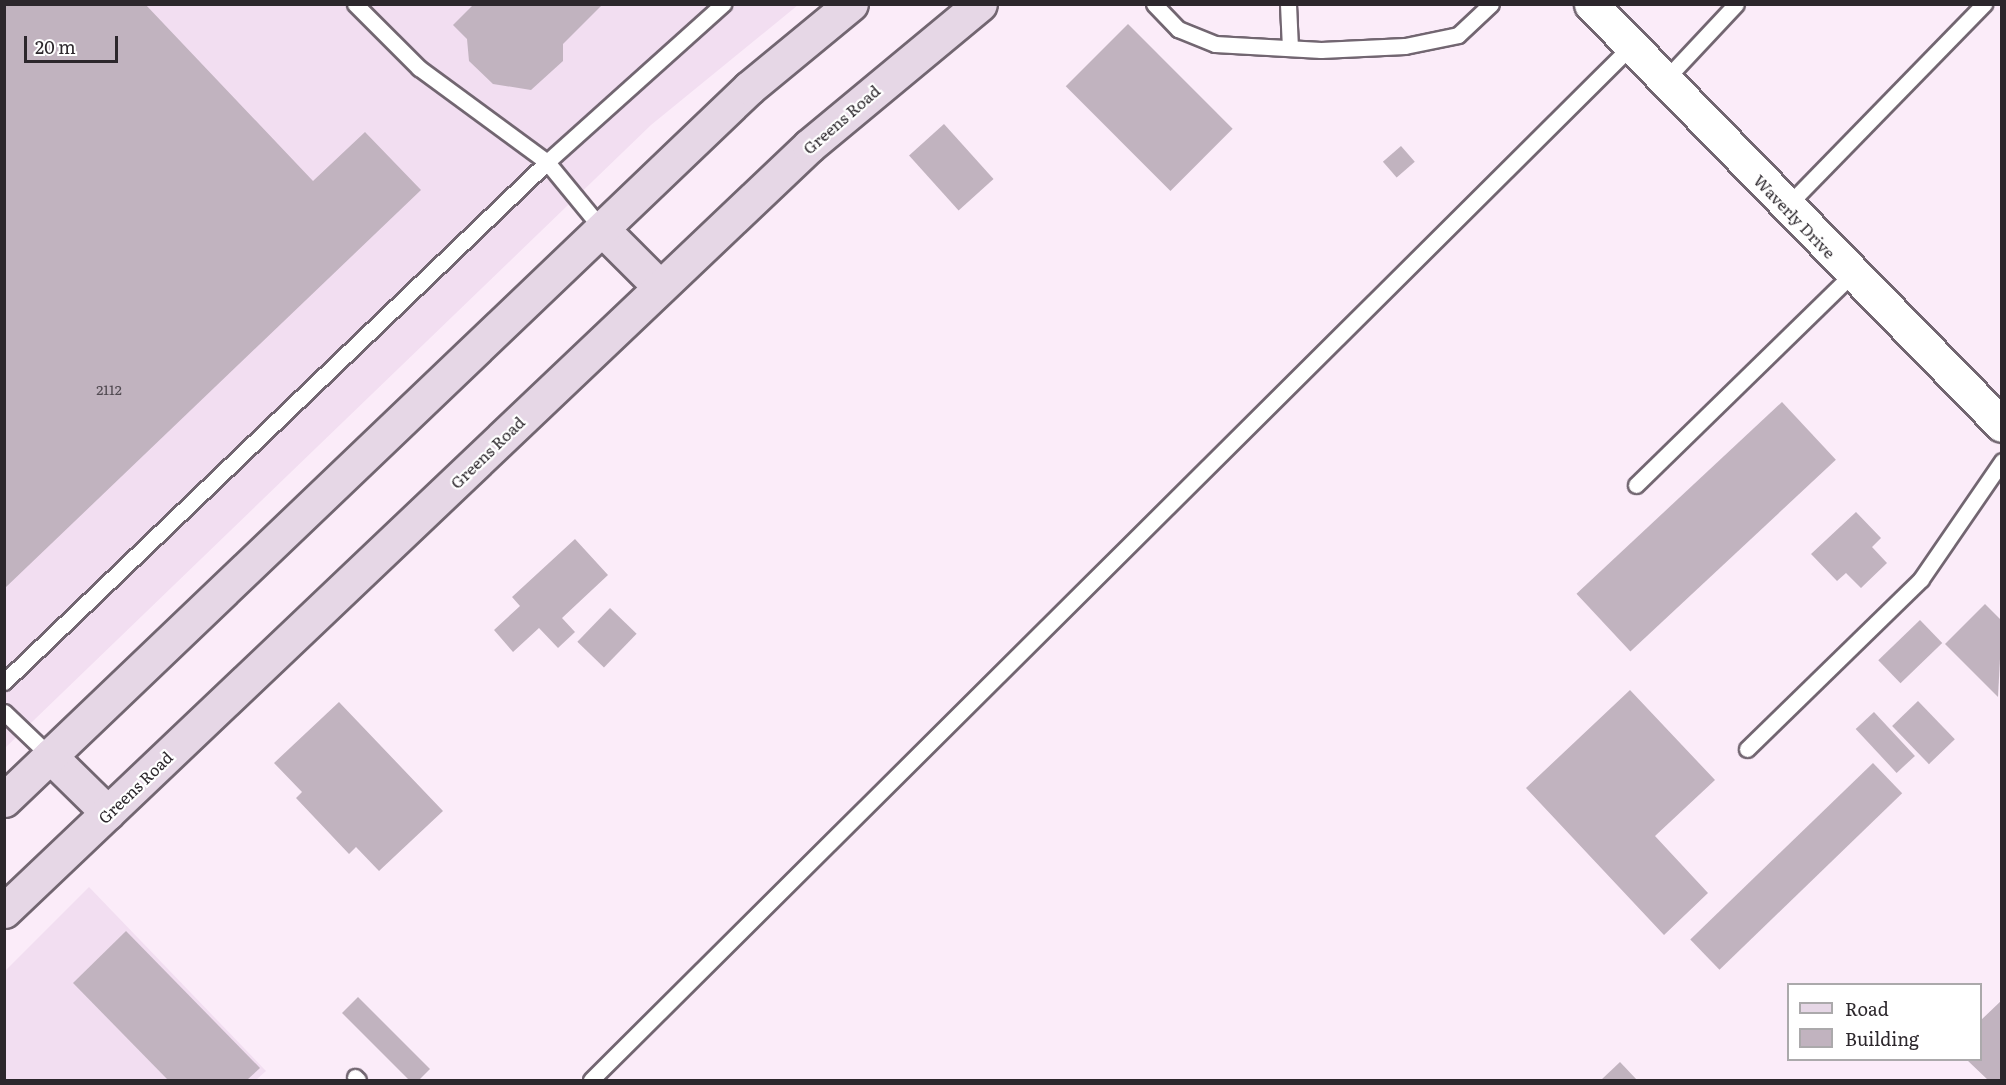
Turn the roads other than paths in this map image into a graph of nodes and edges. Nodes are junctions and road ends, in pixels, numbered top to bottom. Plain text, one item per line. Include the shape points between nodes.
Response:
1 (355, 4) edge
2 (723, 4) edge
3 (851, 4) edge
4 (980, 4) edge
5 (1154, 4) edge
6 (1288, 4) edge
7 (1491, 4) edge
8 (1591, 4) edge
9 (1736, 4) edge
10 (1984, 4) edge
11 (1631, 46) junction
12 (1290, 48) junction
13 (1664, 81) junction
14 (547, 162) junction
15 (1786, 207) junction
16 (602, 229) junction
17 (1852, 274) junction
18 (660, 287) junction
19 (2001, 425) edge
20 (2001, 461) edge
21 (1636, 485) dead end
22 (4, 682) edge
23 (4, 712) edge
24 (1747, 749) dead end
25 (50, 756) junction
26 (4, 800) edge
27 (108, 813) junction
28 (4, 911) edge
29 (591, 1080) edge

1 - 14 lane via 419,68
2 - 14 lane
3 - 16 main road via 749,88
4 - 18 main road, Greens Road via 809,146
5 - 12 lane via 1178,29 1215,44
6 - 12 lane
7 - 12 lane via 1458,35 1405,46
8 - 11 street, Waverly Drive
9 - 13 lane
10 - 15 lane
11 - 13 street, Waverly Drive
11 - 29 lane
13 - 15 street, Waverly Drive
14 - 16 lane
14 - 22 lane
15 - 17 street, Waverly Drive
16 - 18 main road
16 - 25 main road
17 - 19 street, Waverly Drive
17 - 21 lane
18 - 27 main road, Greens Road
20 - 24 lane via 1922,579
23 - 25 lane
25 - 26 main road
25 - 27 main road
27 - 28 main road, Greens Road

